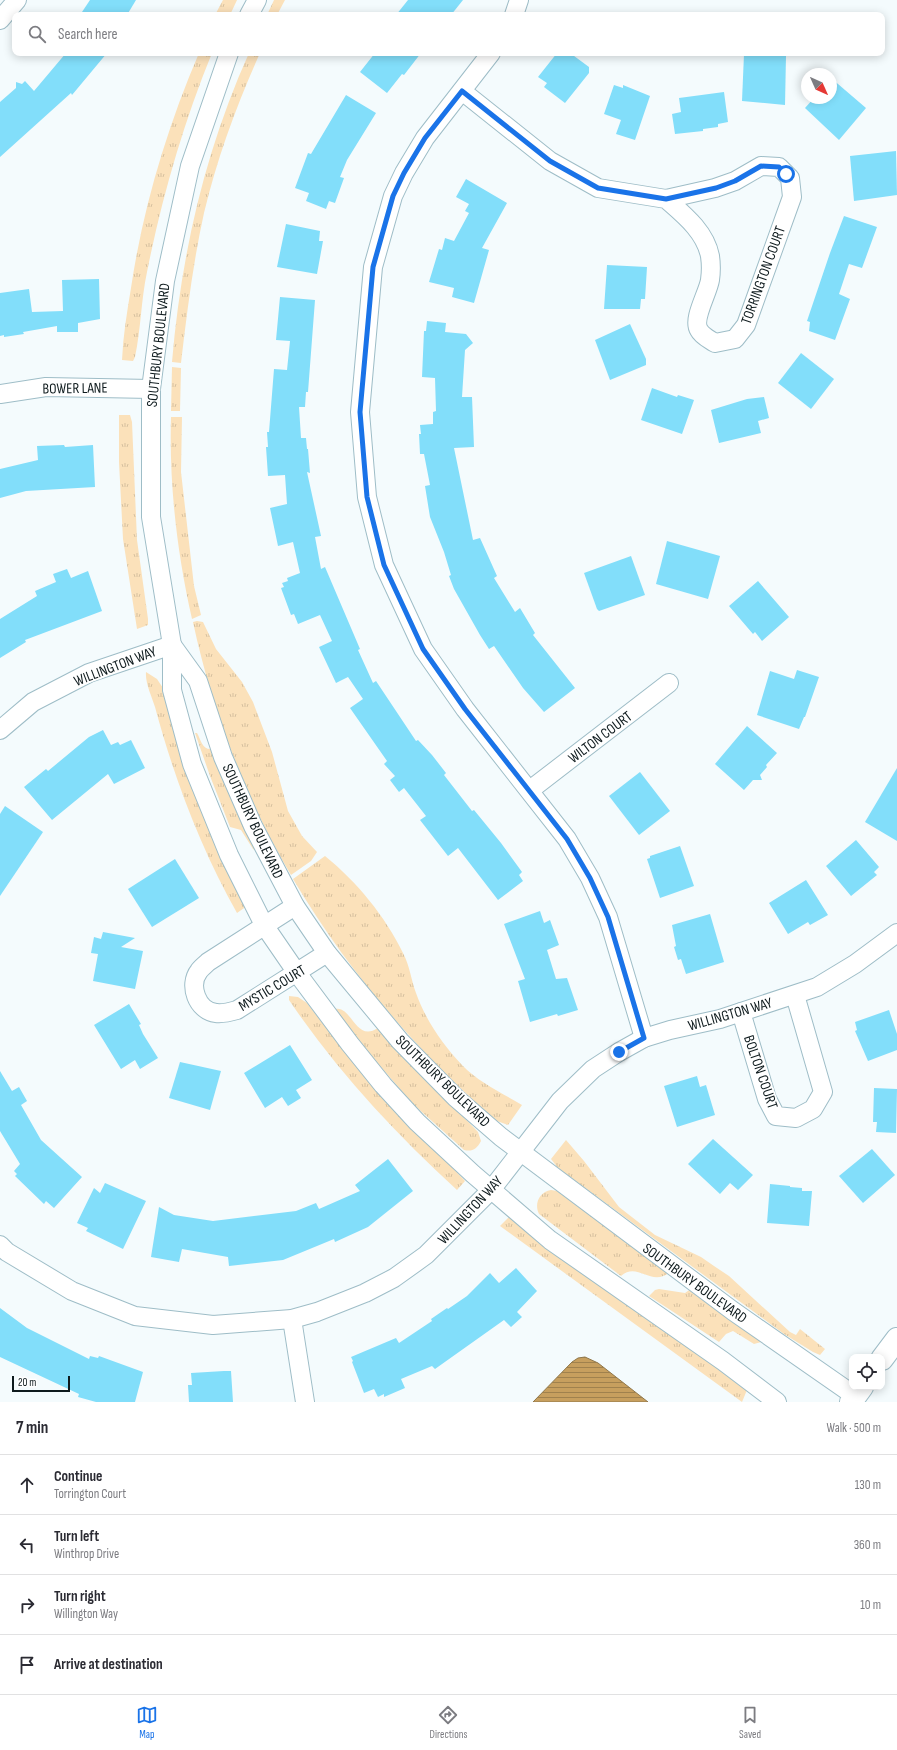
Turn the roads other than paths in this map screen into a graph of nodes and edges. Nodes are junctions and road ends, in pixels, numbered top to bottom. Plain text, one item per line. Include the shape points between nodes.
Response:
1 (17, 0) edge
2 (257, 0) edge
3 (519, 0) edge
4 (251, 12) edge
5 (515, 12) edge
6 (0, 20) edge
7 (228, 56) edge
8 (489, 56) edge
9 (462, 91) junction
10 (666, 199) junction
11 (151, 388) junction
12 (0, 394) edge
13 (172, 644) junction
14 (669, 684) dead end
15 (0, 730) edge
16 (530, 790) junction
17 (295, 906) junction
18 (264, 925) junction
19 (897, 933) edge
20 (327, 953) junction
21 (297, 973) junction
22 (795, 995) junction
23 (741, 1012) junction
24 (644, 1038) junction
25 (521, 1152) junction
26 (492, 1190) junction
27 (0, 1245) edge
28 (292, 1319) junction
29 (897, 1339) edge
30 (885, 1356) edge
31 (856, 1395) edge
32 (305, 1402) edge
33 (777, 1402) edge

1 - 6 street
2 - 4 street
3 - 5 street
7 - 11 street, SOUTHBURY BOULEVARD via 190,166 165,281
8 - 9 street
9 - 10 street, TORRINGTON COURT via 550,161 598,188
9 - 16 street via 425,138 404,173 393,196 373,267 360,412 367,497 384,565 423,649 465,709
10 - 10 street, TORRINGTON COURT via 700,234 710,255 710,280 698,318 698,329 703,336 715,343 735,339 746,325 792,197 790,178 779,167 761,166 735,181 716,188
11 - 12 street, BOWER LANE via 46,387
11 - 13 street, SOUTHBURY BOULEVARD via 151,517
13 - 15 street, WILLINGTON WAY via 90,672 33,702
13 - 17 street, SOUTHBURY BOULEVARD via 198,682 223,757 253,826
13 - 18 street, SOUTHBURY BOULEVARD via 172,690 192,764 229,856
14 - 16 street, WILTON COURT
16 - 24 street via 567,839 590,878 608,917
17 - 18 street, MYSTIC COURT
17 - 20 street, SOUTHBURY BOULEVARD
18 - 21 street, SOUTHBURY BOULEVARD
18 - 21 street, MYSTIC COURT via 208,962 198,972 194,983 198,1003 214,1013 226,1013 239,1009
19 - 22 street, WILLINGTON WAY via 856,964 817,987
20 - 21 street, MYSTIC COURT
20 - 25 street, SOUTHBURY BOULEVARD via 406,1047 456,1098
21 - 26 street, SOUTHBURY BOULEVARD via 383,1085 417,1122
22 - 23 street, WILLINGTON WAY
22 - 23 street, BOLTON COURT via 823,1092 813,1110 796,1118 776,1116 767,1099
23 - 24 street, WILLINGTON WAY
24 - 25 street, WILLINGTON WAY via 594,1069 560,1101
25 - 26 street, WILLINGTON WAY
25 - 31 street, SOUTHBURY BOULEVARD via 733,1311
26 - 28 street, WILLINGTON WAY via 426,1255 394,1278 360,1295
26 - 33 street, SOUTHBURY BOULEVARD via 550,1240 723,1361
27 - 28 street, WILLINGTON WAY via 7,1252 72,1291 134,1316 213,1325
28 - 32 street
29 - 30 main road

